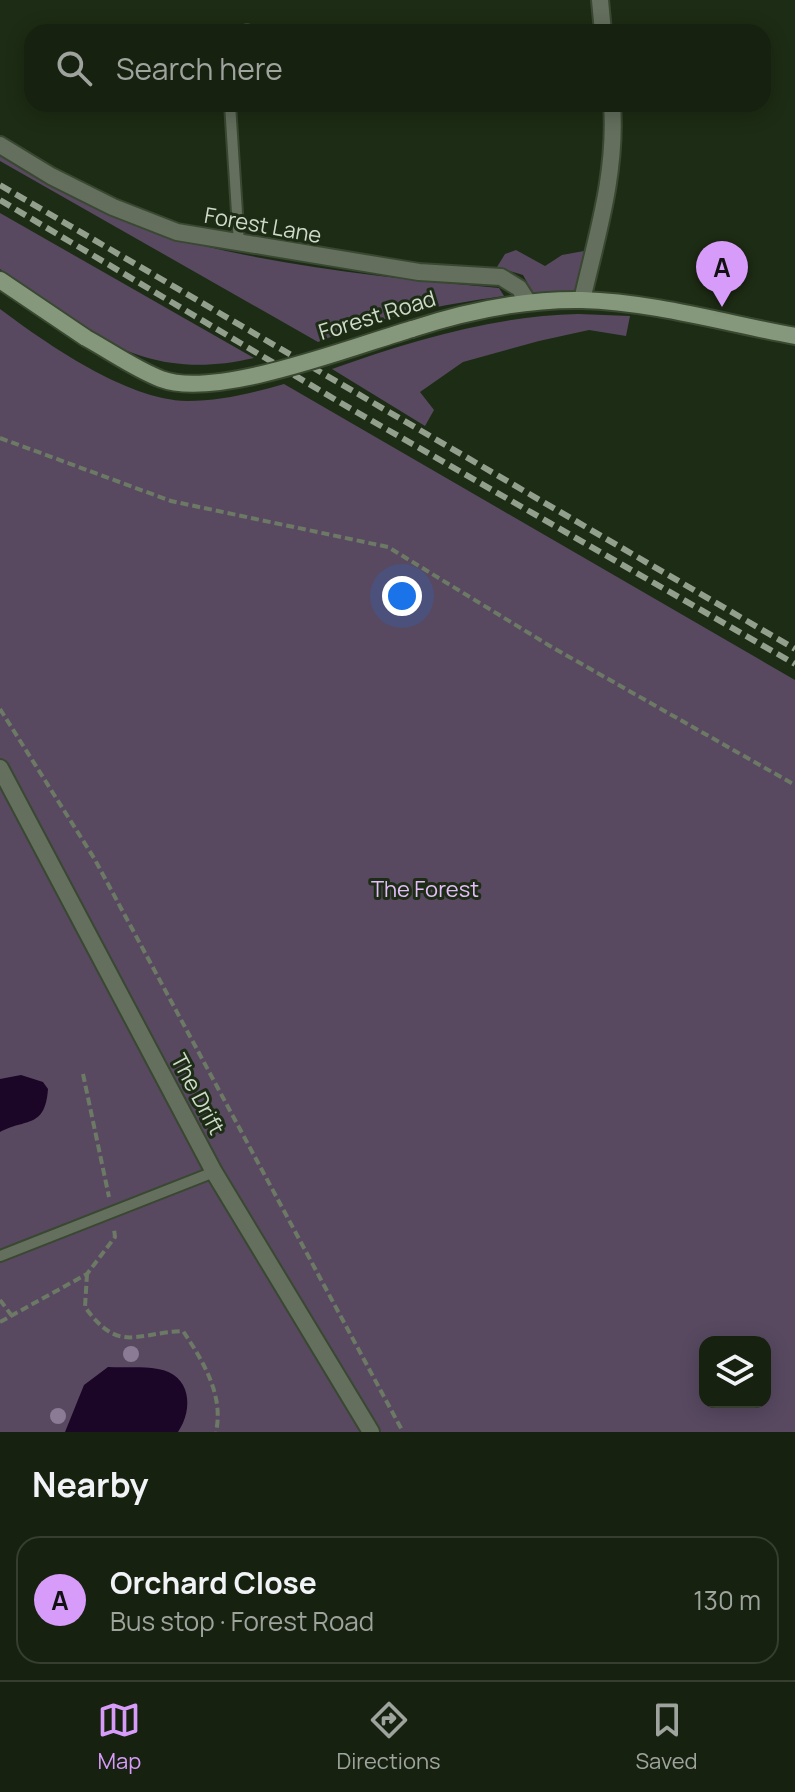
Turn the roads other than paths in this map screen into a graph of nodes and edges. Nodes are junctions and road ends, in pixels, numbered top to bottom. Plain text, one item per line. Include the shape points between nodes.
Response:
1 (600, 0) edge
2 (602, 24) edge
3 (231, 112) edge
4 (612, 112) edge
5 (0, 145) edge
6 (239, 244) junction
7 (0, 280) edge
8 (582, 300) junction
9 (528, 302) junction
10 (795, 336) edge
11 (0, 768) edge
12 (214, 1172) junction
13 (0, 1256) edge
14 (371, 1432) edge

1 - 2 street
3 - 6 lane
4 - 8 street via 609,186
5 - 6 street, Forest Lane via 113,207 177,232
6 - 9 street, Forest Lane via 419,272 501,277 519,288
7 - 9 street, Forest Road, bridge via 86,338 163,379 190,384 262,373 459,314
8 - 9 street, Forest Road
8 - 10 street, Forest Road
11 - 12 street, The Drift
12 - 13 lane
12 - 14 street, The Drift

